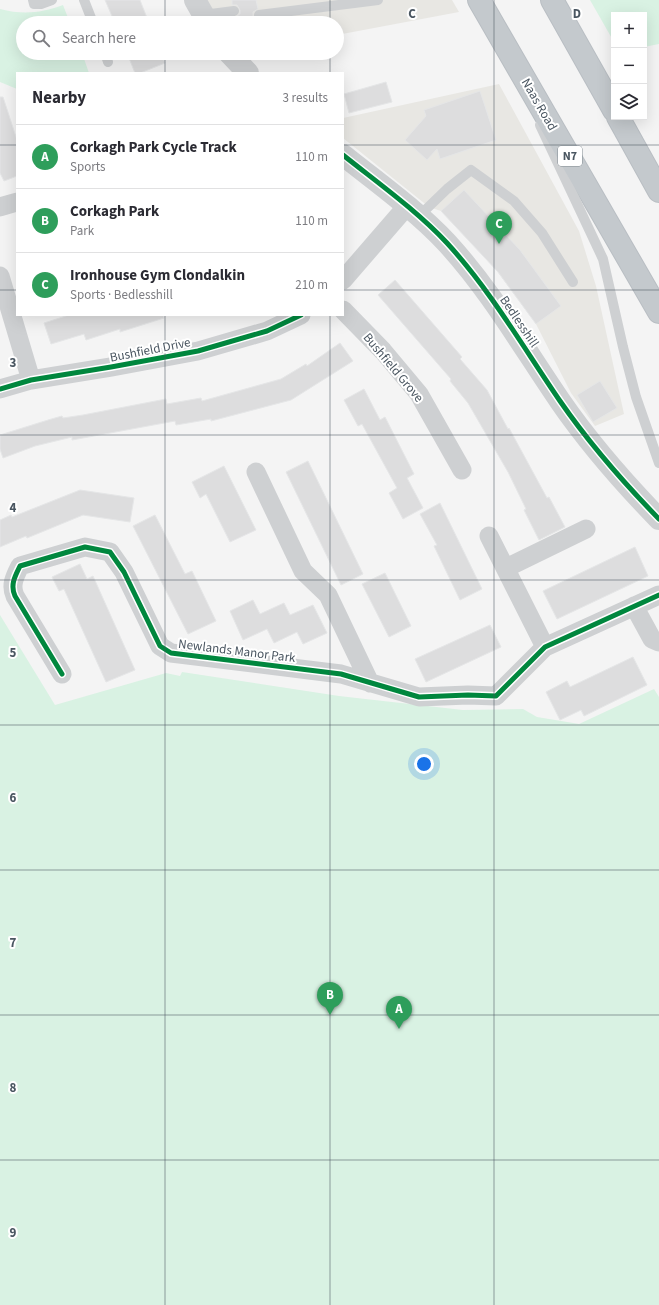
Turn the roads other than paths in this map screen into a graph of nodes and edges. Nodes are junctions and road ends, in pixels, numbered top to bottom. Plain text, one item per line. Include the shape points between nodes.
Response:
1 (33, 0) edge
2 (52, 0) edge
3 (84, 0) edge
4 (378, 0) edge
5 (470, 0) edge
6 (479, 0) edge
7 (552, 0) edge
8 (234, 12) dead end
9 (202, 13) edge
10 (259, 15) dead end
11 (90, 16) edge
12 (236, 60) edge
13 (247, 72) edge
14 (611, 105) edge
15 (620, 120) edge
16 (344, 155) edge
17 (659, 191) edge
18 (16, 202) edge
19 (0, 207) edge
20 (413, 211) junction
21 (0, 276) edge
22 (344, 279) edge
23 (573, 282) dead end
24 (344, 311) edge
25 (659, 312) edge
26 (299, 316) edge
27 (30, 380) junction
28 (0, 389) edge
29 (659, 463) edge
30 (462, 470) dead end
31 (256, 472) dead end
32 (659, 519) edge
33 (586, 529) dead end
34 (489, 536) dead end
35 (506, 568) junction
36 (659, 595) edge
37 (634, 606) junction
38 (659, 642) edge
39 (545, 647) junction
40 (62, 674) dead end
41 (370, 683) junction

1 - 2 lane via 34,4 41,4
3 - 11 lane
4 - 10 lane
5 - 29 lane via 522,88 603,259 636,396
6 - 25 highway, Naas Road / N7
7 - 14 highway
8 - 9 lane
12 - 13 street
15 - 17 highway
16 - 20 street, Bedlesshill
18 - 19 street
20 - 22 street
20 - 23 lane via 472,170 514,201 542,233
20 - 32 street, Bedlesshill via 446,242 477,279 596,450
21 - 27 street
24 - 30 street, Bushfield Grove via 383,351 419,394
26 - 27 street, Bushfield Drive via 267,331 198,351
27 - 28 street, Bushfield Drive
31 - 41 street via 303,571 328,595
33 - 35 street
34 - 35 street
35 - 39 street
36 - 37 street
37 - 38 street via 652,640
37 - 39 street
39 - 41 street, Newlands Manor Park via 496,696 419,697
40 - 41 street, Newlands Manor Park via 15,596 13,580 20,566 85,546 110,552 124,572 160,646 171,653 317,670

